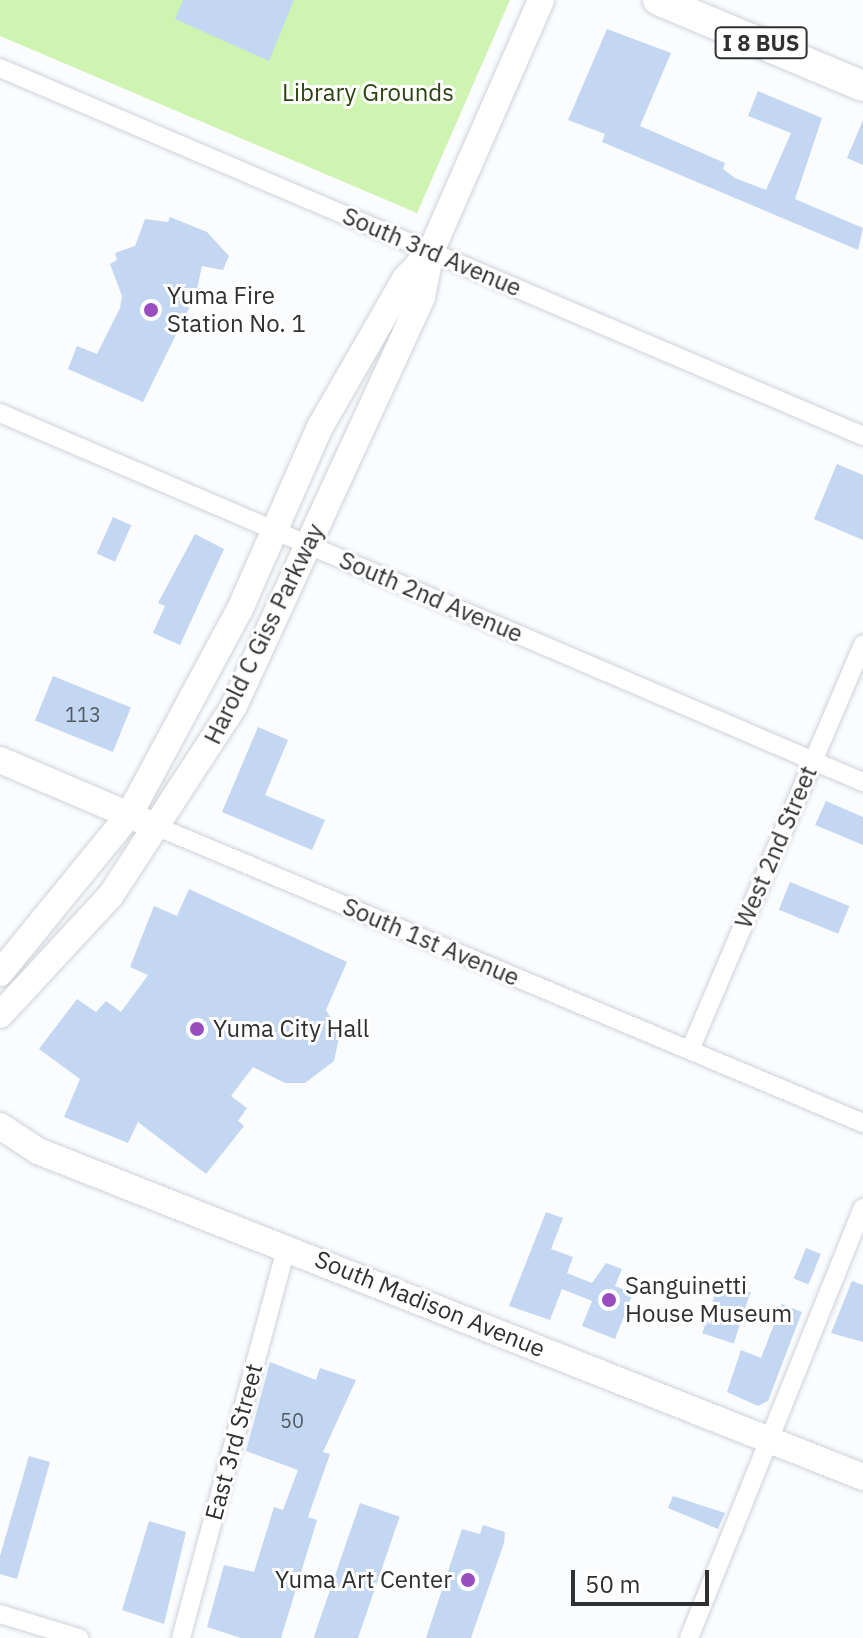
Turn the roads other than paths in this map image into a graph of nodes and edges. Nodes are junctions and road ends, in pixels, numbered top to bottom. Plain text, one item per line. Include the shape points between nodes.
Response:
1 (541, 0) edge
2 (658, 0) edge
3 (0, 68) edge
4 (863, 86) edge
5 (431, 251) junction
6 (0, 413) edge
7 (863, 436) edge
8 (276, 531) junction
9 (309, 545) junction
10 (863, 644) edge
11 (0, 760) edge
12 (814, 760) junction
13 (863, 782) edge
14 (129, 815) junction
15 (158, 827) junction
16 (0, 973) edge
17 (0, 1015) edge
18 (690, 1050) junction
19 (863, 1123) edge
20 (0, 1126) edge
21 (0, 1150) edge
22 (38, 1151) junction
23 (863, 1208) edge
24 (287, 1246) junction
25 (769, 1441) junction
26 (863, 1477) edge
27 (0, 1614) edge
28 (79, 1638) edge
29 (181, 1638) edge
30 (689, 1638) edge

1 - 5 main road, Harold C Giss Parkway
2 - 4 main road, I 8 BUS
3 - 5 street, South 3rd Avenue
5 - 7 street, South 3rd Avenue
5 - 8 main road, Harold C Giss Parkway via 405,279 320,427
5 - 9 main road, Harold C Giss Parkway via 422,297
6 - 8 street, South 2nd Avenue
8 - 9 street, South 2nd Avenue
8 - 14 main road, Harold C Giss Parkway via 195,700
9 - 12 street, South 2nd Avenue
9 - 15 main road, Harold C Giss Parkway via 234,706
10 - 12 street, West 2nd Street
11 - 14 main road, South 1st Avenue
12 - 13 street, South 2nd Avenue
12 - 18 street, West 2nd Street
14 - 15 main road, South 1st Avenue
14 - 16 main road, Harold C Giss Parkway
15 - 17 main road, Harold C Giss Parkway via 111,895
15 - 18 street, South 1st Avenue
18 - 19 street, South 1st Avenue
20 - 22 main road, South Madison Avenue
21 - 22 main road
22 - 24 main road, South Madison Avenue
23 - 25 street
24 - 25 main road, South Madison Avenue
24 - 29 street, East 3rd Street
25 - 26 main road, South Madison Avenue
25 - 30 street
27 - 28 street

